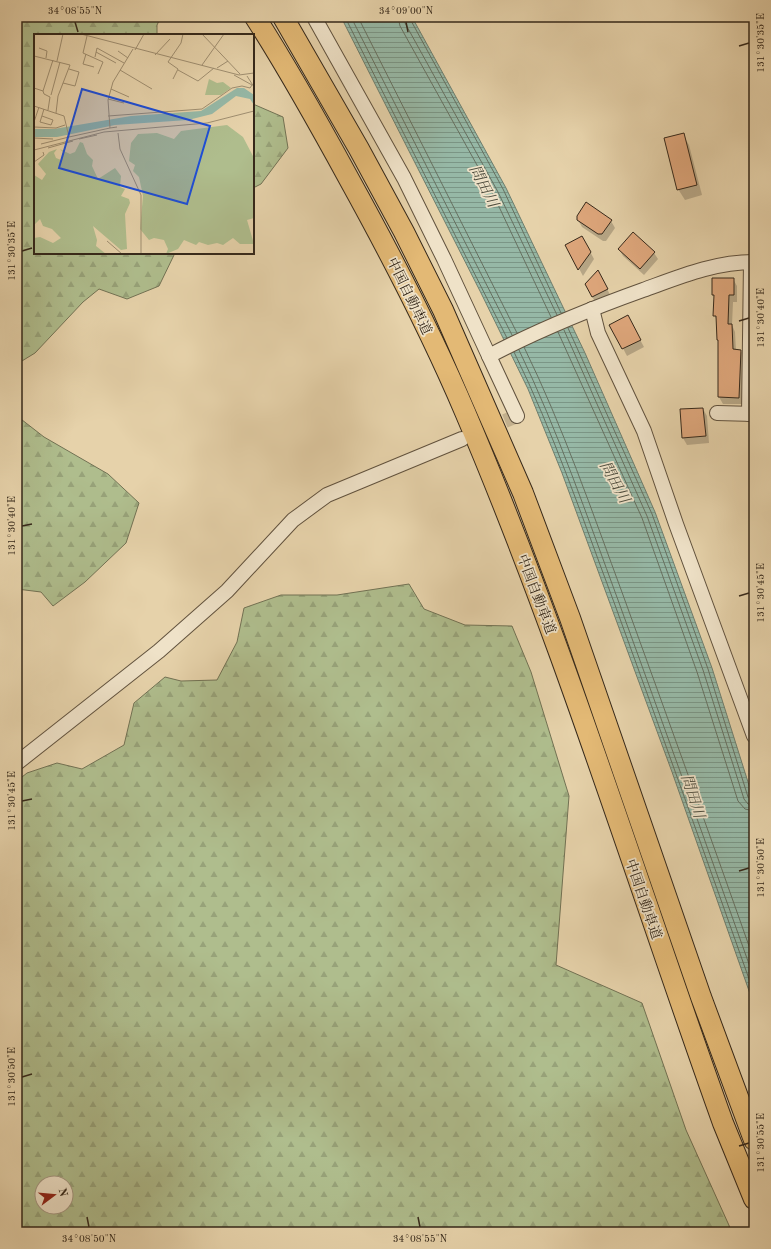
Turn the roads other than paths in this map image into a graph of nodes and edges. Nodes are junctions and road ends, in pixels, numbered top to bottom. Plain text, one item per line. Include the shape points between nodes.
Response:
1 (255, 17) edge
2 (282, 17) edge
3 (314, 17) edge
4 (752, 262) edge
5 (592, 309) junction
6 (495, 353) junction
7 (717, 413) dead end
8 (752, 414) edge
9 (517, 416) dead end
10 (462, 439) tunnel mouth
11 (754, 736) edge
12 (17, 763) edge
13 (754, 1140) edge
14 (754, 1199) edge

1 - 14 highway, 中国自動車道 via 286,65 384,242 464,410 549,624 720,1116
2 - 13 highway, 中国自動車道 via 404,232 442,310 523,493 570,618
3 - 6 street via 404,178
4 - 5 street via 703,268
4 - 8 street
5 - 6 street
5 - 11 street via 598,333 644,431
6 - 9 street
7 - 8 street
10 - 12 street via 327,495 293,520 226,591 159,651

